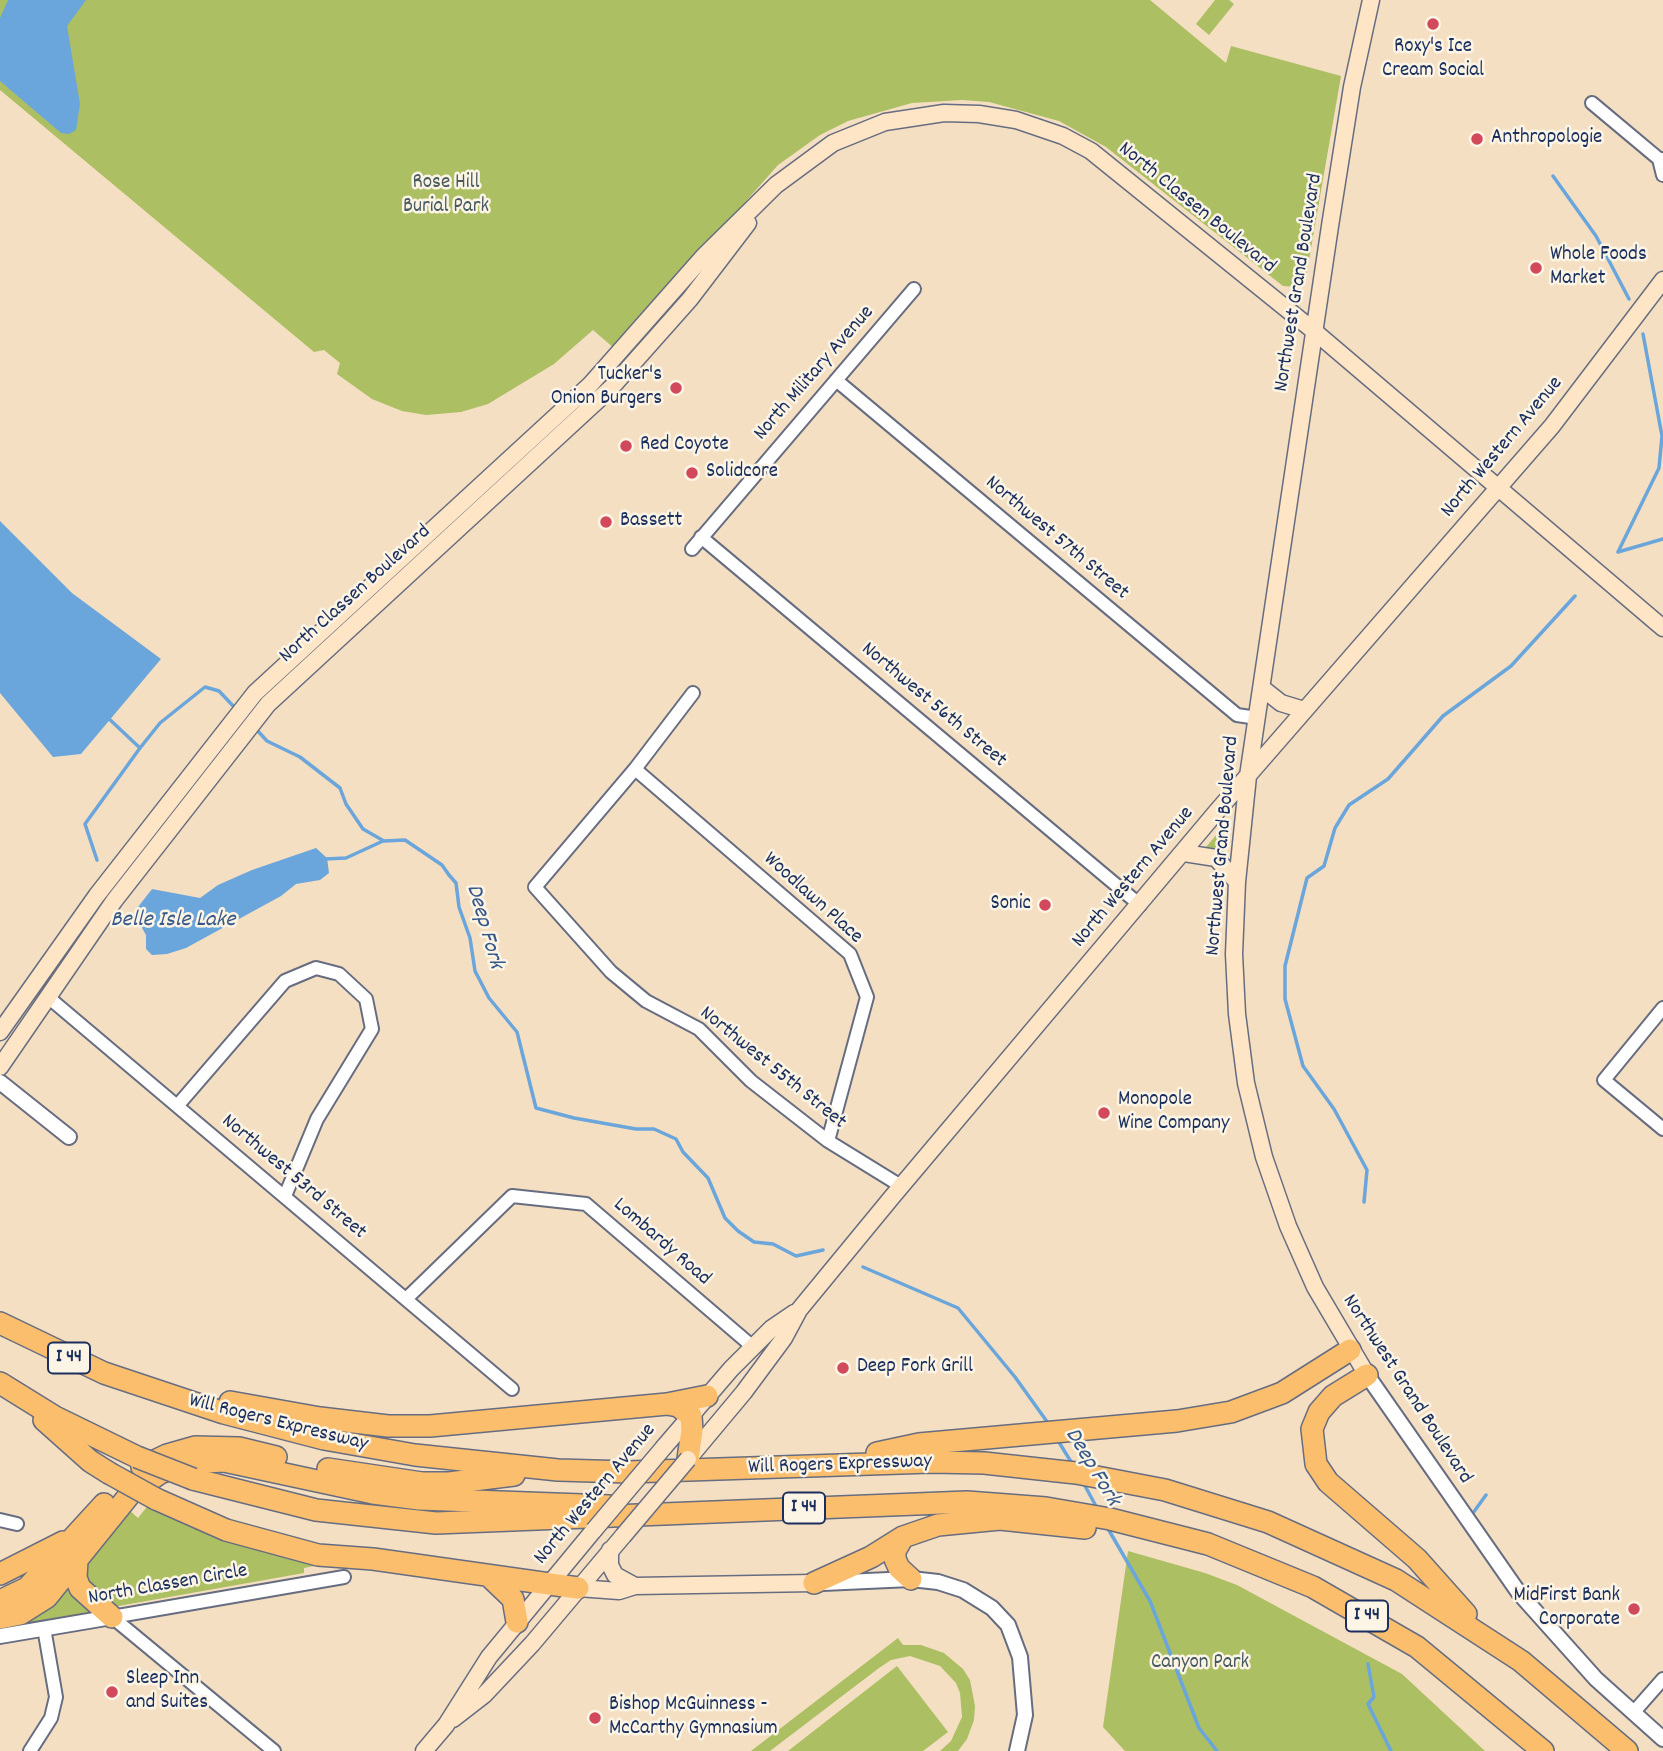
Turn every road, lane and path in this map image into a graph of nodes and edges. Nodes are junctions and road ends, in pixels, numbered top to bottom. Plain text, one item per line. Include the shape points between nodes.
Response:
1 (1371, 0) edge
2 (1592, 103) dead end
3 (1661, 159) edge
4 (1663, 175) edge
5 (1663, 280) edge
6 (914, 289) dead end
7 (1314, 331) junction
8 (836, 380) junction
9 (537, 446) junction
10 (1498, 487) junction
11 (701, 537) junction
12 (692, 548) dead end
13 (393, 565) junction
14 (404, 578) junction
15 (1663, 628) edge
16 (312, 638) junction
17 (324, 650) junction
18 (1262, 688) junction
19 (693, 692) dead end
20 (1304, 710) junction
21 (1257, 718) junction
22 (231, 734) junction
23 (635, 769) junction
24 (1248, 776) junction
25 (1184, 852) junction
26 (1237, 883) junction
27 (1140, 905) junction
28 (65, 937) junction
29 (81, 948) junction
30 (48, 997) junction
31 (1663, 1008) edge
32 (0, 1032) edge
33 (0, 1067) edge
34 (0, 1082) edge
35 (178, 1105) junction
36 (1663, 1129) edge
37 (69, 1137) dead end
38 (828, 1141) junction
39 (901, 1186) junction
40 (285, 1196) junction
41 (406, 1299) junction
42 (799, 1310) junction
43 (0, 1323) edge
44 (753, 1347) junction
45 (1350, 1350) junction
46 (1367, 1375) junction
47 (5, 1387) edge
48 (140, 1387) junction
49 (512, 1389) dead end
50 (707, 1396) junction
51 (667, 1404) junction
52 (691, 1416) junction
53 (692, 1451) junction
54 (818, 1466) junction
55 (558, 1470) junction
56 (708, 1512) junction
57 (1045, 1516) junction
58 (0, 1520) edge
59 (17, 1524) dead end
60 (82, 1529) junction
61 (592, 1535) junction
62 (903, 1537) junction
63 (610, 1550) junction
64 (77, 1560) junction
65 (594, 1569) junction
66 (0, 1574) edge
67 (488, 1575) junction
68 (39, 1576) junction
69 (344, 1577) dead end
70 (911, 1579) junction
71 (814, 1583) junction
72 (548, 1584) junction
73 (0, 1586) edge
74 (635, 1586) junction
75 (578, 1588) junction
76 (619, 1591) junction
77 (0, 1601) edge
78 (112, 1617) junction
79 (0, 1618) edge
80 (517, 1622) junction
81 (44, 1628) junction
82 (0, 1636) edge
83 (1489, 1638) junction
84 (1663, 1679) edge
85 (1633, 1713) junction
86 (446, 1725) junction
87 (1663, 1740) edge
88 (30, 1751) edge
89 (274, 1751) edge
90 (424, 1751) edge
91 (1017, 1751) edge
92 (1543, 1751) edge
93 (1627, 1751) edge

1 - 7 main road, Northwest Grand Boulevard via 1352,87
2 - 3 street
3 - 4 street
5 - 10 main road, North Western Avenue via 1552,426
6 - 8 street, North Military Avenue
7 - 9 main road, North Classen Boulevard via 1091,151 1016,120 944,113 885,122 833,143 776,185 703,257
7 - 10 main road, North Classen Boulevard
7 - 18 main road, Northwest Grand Boulevard
8 - 11 street, North Military Avenue
8 - 21 street, Northwest 57th Street via 1237,715
9 - 13 main road, North Classen Boulevard
9 - 14 main road, North Classen Boulevard
10 - 15 main road, North Classen Boulevard
10 - 20 main road, North Western Avenue
11 - 12 street, North Military Avenue
11 - 27 street, Northwest 56th Street
13 - 14 main road
13 - 16 main road, North Classen Boulevard
14 - 17 main road, North Classen Boulevard
16 - 17 main road
16 - 22 main road, North Classen Boulevard via 255,693
17 - 22 main road, North Classen Boulevard
18 - 20 main road via 1281,703
18 - 21 main road, Northwest Grand Boulevard
19 - 23 street
20 - 24 main road, North Western Avenue
21 - 24 main road, Northwest Grand Boulevard
22 - 28 main road, North Classen Boulevard
22 - 29 main road, North Classen Boulevard
23 - 38 street, Woodlawn Place via 850,954 867,997
23 - 38 street, Northwest 55th Street via 535,887 611,972 646,1001 699,1029 751,1081
24 - 25 main road, North Western Avenue
24 - 26 main road, Northwest Grand Boulevard
25 - 26 main road via 1216,858
25 - 27 main road, North Western Avenue
26 - 45 main road, Northwest Grand Boulevard via 1234,954 1246,1083 1292,1237
27 - 39 main road, North Western Avenue
28 - 29 main road
28 - 32 main road, North Classen Boulevard
29 - 30 main road, North Classen Boulevard
30 - 33 main road, North Classen Boulevard
30 - 35 street, Northwest 53rd Street
31 - 36 street via 1604,1080
34 - 37 street
35 - 40 street, Northwest 53rd Street
35 - 40 street via 285,981 316,968 339,974 366,999 372,1029 317,1119
38 - 39 street, Northwest 55th Street
39 - 42 main road, North Western Avenue
40 - 41 street, Northwest 53rd Street
41 - 44 street, Lombardy Road via 512,1196 586,1204
41 - 49 street, Northwest 53rd Street
42 - 44 main road, North Western Avenue
42 - 53 main road, North Western Avenue via 783,1338
43 - 48 highway, Will Rogers Expressway / I 44
44 - 50 main road, North Western Avenue
45 - 46 main road, Northwest Grand Boulevard
45 - 54 highway via 1282,1393 1231,1412 919,1444
46 - 83 highway via 1333,1396 1319,1412 1312,1429 1316,1464 1338,1491 1417,1559
46 - 85 street, Northwest Grand Boulevard via 1519,1593
47 - 56 highway, Will Rogers Expressway / I 44, bridge via 137,1457 239,1493 316,1510 436,1522
47 - 67 highway, bridge via 90,1461 156,1499 226,1530 300,1552
48 - 51 highway via 387,1426 471,1424
48 - 55 highway, Will Rogers Expressway / I 44 via 275,1427 370,1448
50 - 51 highway
50 - 52 main road, North Western Avenue
51 - 52 highway
52 - 53 highway
52 - 61 main road, North Western Avenue, bridge
53 - 63 main road, North Western Avenue, bridge
54 - 55 highway, Will Rogers Expressway / I 44
54 - 83 highway, Will Rogers Expressway / I 44 via 931,1461 1024,1466 1132,1482 1231,1509 1318,1542 1396,1580
55 - 60 highway via 422,1483 345,1473 239,1448 195,1447 139,1469
56 - 57 highway, Will Rogers Expressway / I 44 via 967,1502
56 - 64 highway via 419,1499 209,1461 187,1463 144,1482
57 - 62 highway via 959,1522
57 - 92 highway, Will Rogers Expressway / I 44 via 1153,1536 1271,1567 1359,1611 1417,1647
58 - 59 street
60 - 66 highway
60 - 68 highway
61 - 65 main road
61 - 72 main road, North Western Avenue
62 - 70 highway via 895,1559
62 - 71 highway
63 - 65 main road, North Western Avenue
63 - 74 main road via 615,1575
64 - 78 highway via 80,1588
64 - 79 highway via 47,1597 20,1614
65 - 75 main road, North Western Avenue
65 - 76 main road
67 - 72 highway
67 - 80 highway via 513,1599
68 - 73 highway
68 - 77 highway via 27,1588
69 - 78 street, North Classen Circle
70 - 71 street
70 - 91 street via 962,1590 984,1601 1008,1625 1020,1657 1024,1693 1024,1724
71 - 74 main road
72 - 75 highway
72 - 80 main road, North Western Avenue
74 - 76 main road
75 - 76 main road
75 - 86 main road, North Western Avenue via 484,1695
78 - 81 street, North Classen Circle
78 - 89 street
80 - 86 main road, North Western Avenue via 470,1684
81 - 82 street, North Classen Circle
81 - 88 street via 57,1697 51,1718
83 - 93 highway, Will Rogers Expressway / I 44 via 1556,1688
84 - 85 street
85 - 87 street, Northwest Grand Boulevard
86 - 90 main road, North Western Avenue

